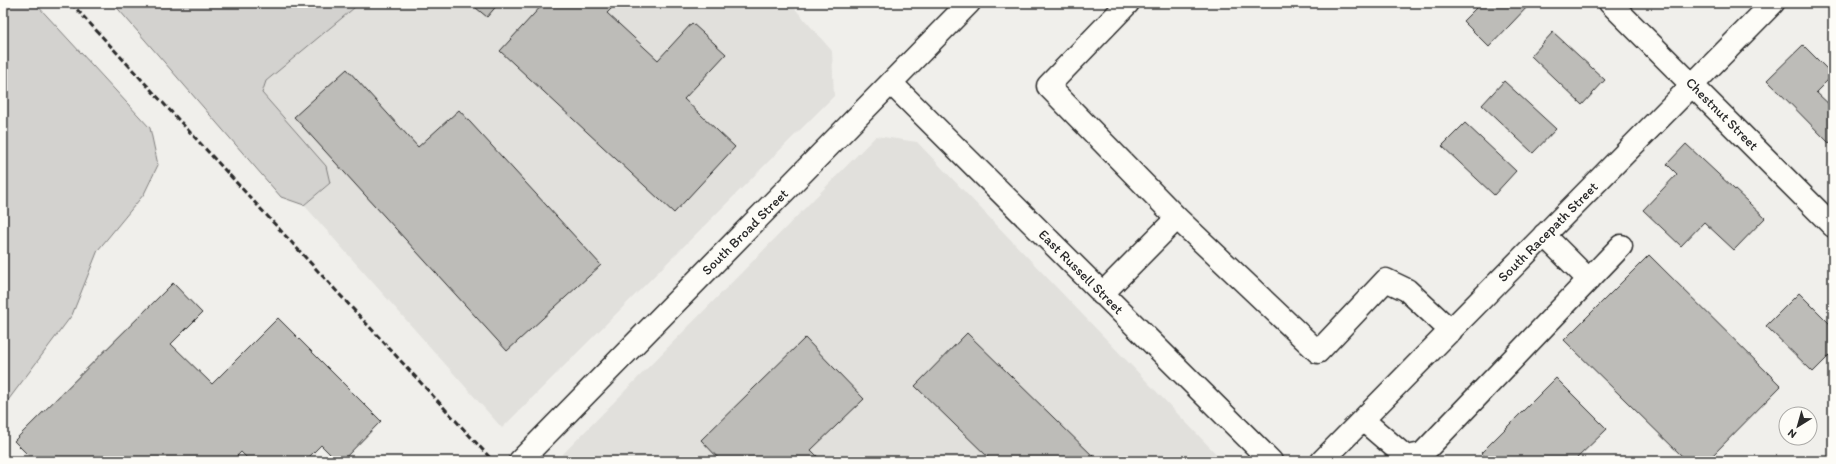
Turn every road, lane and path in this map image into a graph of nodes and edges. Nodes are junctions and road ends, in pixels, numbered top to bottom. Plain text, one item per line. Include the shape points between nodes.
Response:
1 (969, 3) edge
2 (1128, 3) edge
3 (1610, 3) edge
4 (1773, 3) edge
5 (892, 84) junction
6 (1692, 85) junction
7 (1177, 218) junction
8 (1833, 226) edge
9 (1544, 235) junction
10 (1621, 246) dead end
11 (1589, 280) junction
12 (1102, 294) junction
13 (1451, 331) junction
14 (1363, 420) junction
15 (520, 461) edge
16 (1271, 461) edge
17 (1322, 461) edge

1 - 5 street, South Broad Street
2 - 7 street via 1048,86
3 - 6 street, Chestnut Street
4 - 6 street, South Racepath Street
5 - 12 street, East Russell Street
5 - 15 street, South Broad Street
6 - 8 street, Chestnut Street
6 - 9 street, South Racepath Street
7 - 12 street
7 - 13 street via 1318,352 1386,280 1407,290
9 - 11 street
9 - 13 street, South Racepath Street
10 - 11 street
11 - 14 street via 1422,454 1406,457
12 - 16 street, East Russell Street
13 - 14 street, South Racepath Street
14 - 17 street, South Racepath Street

